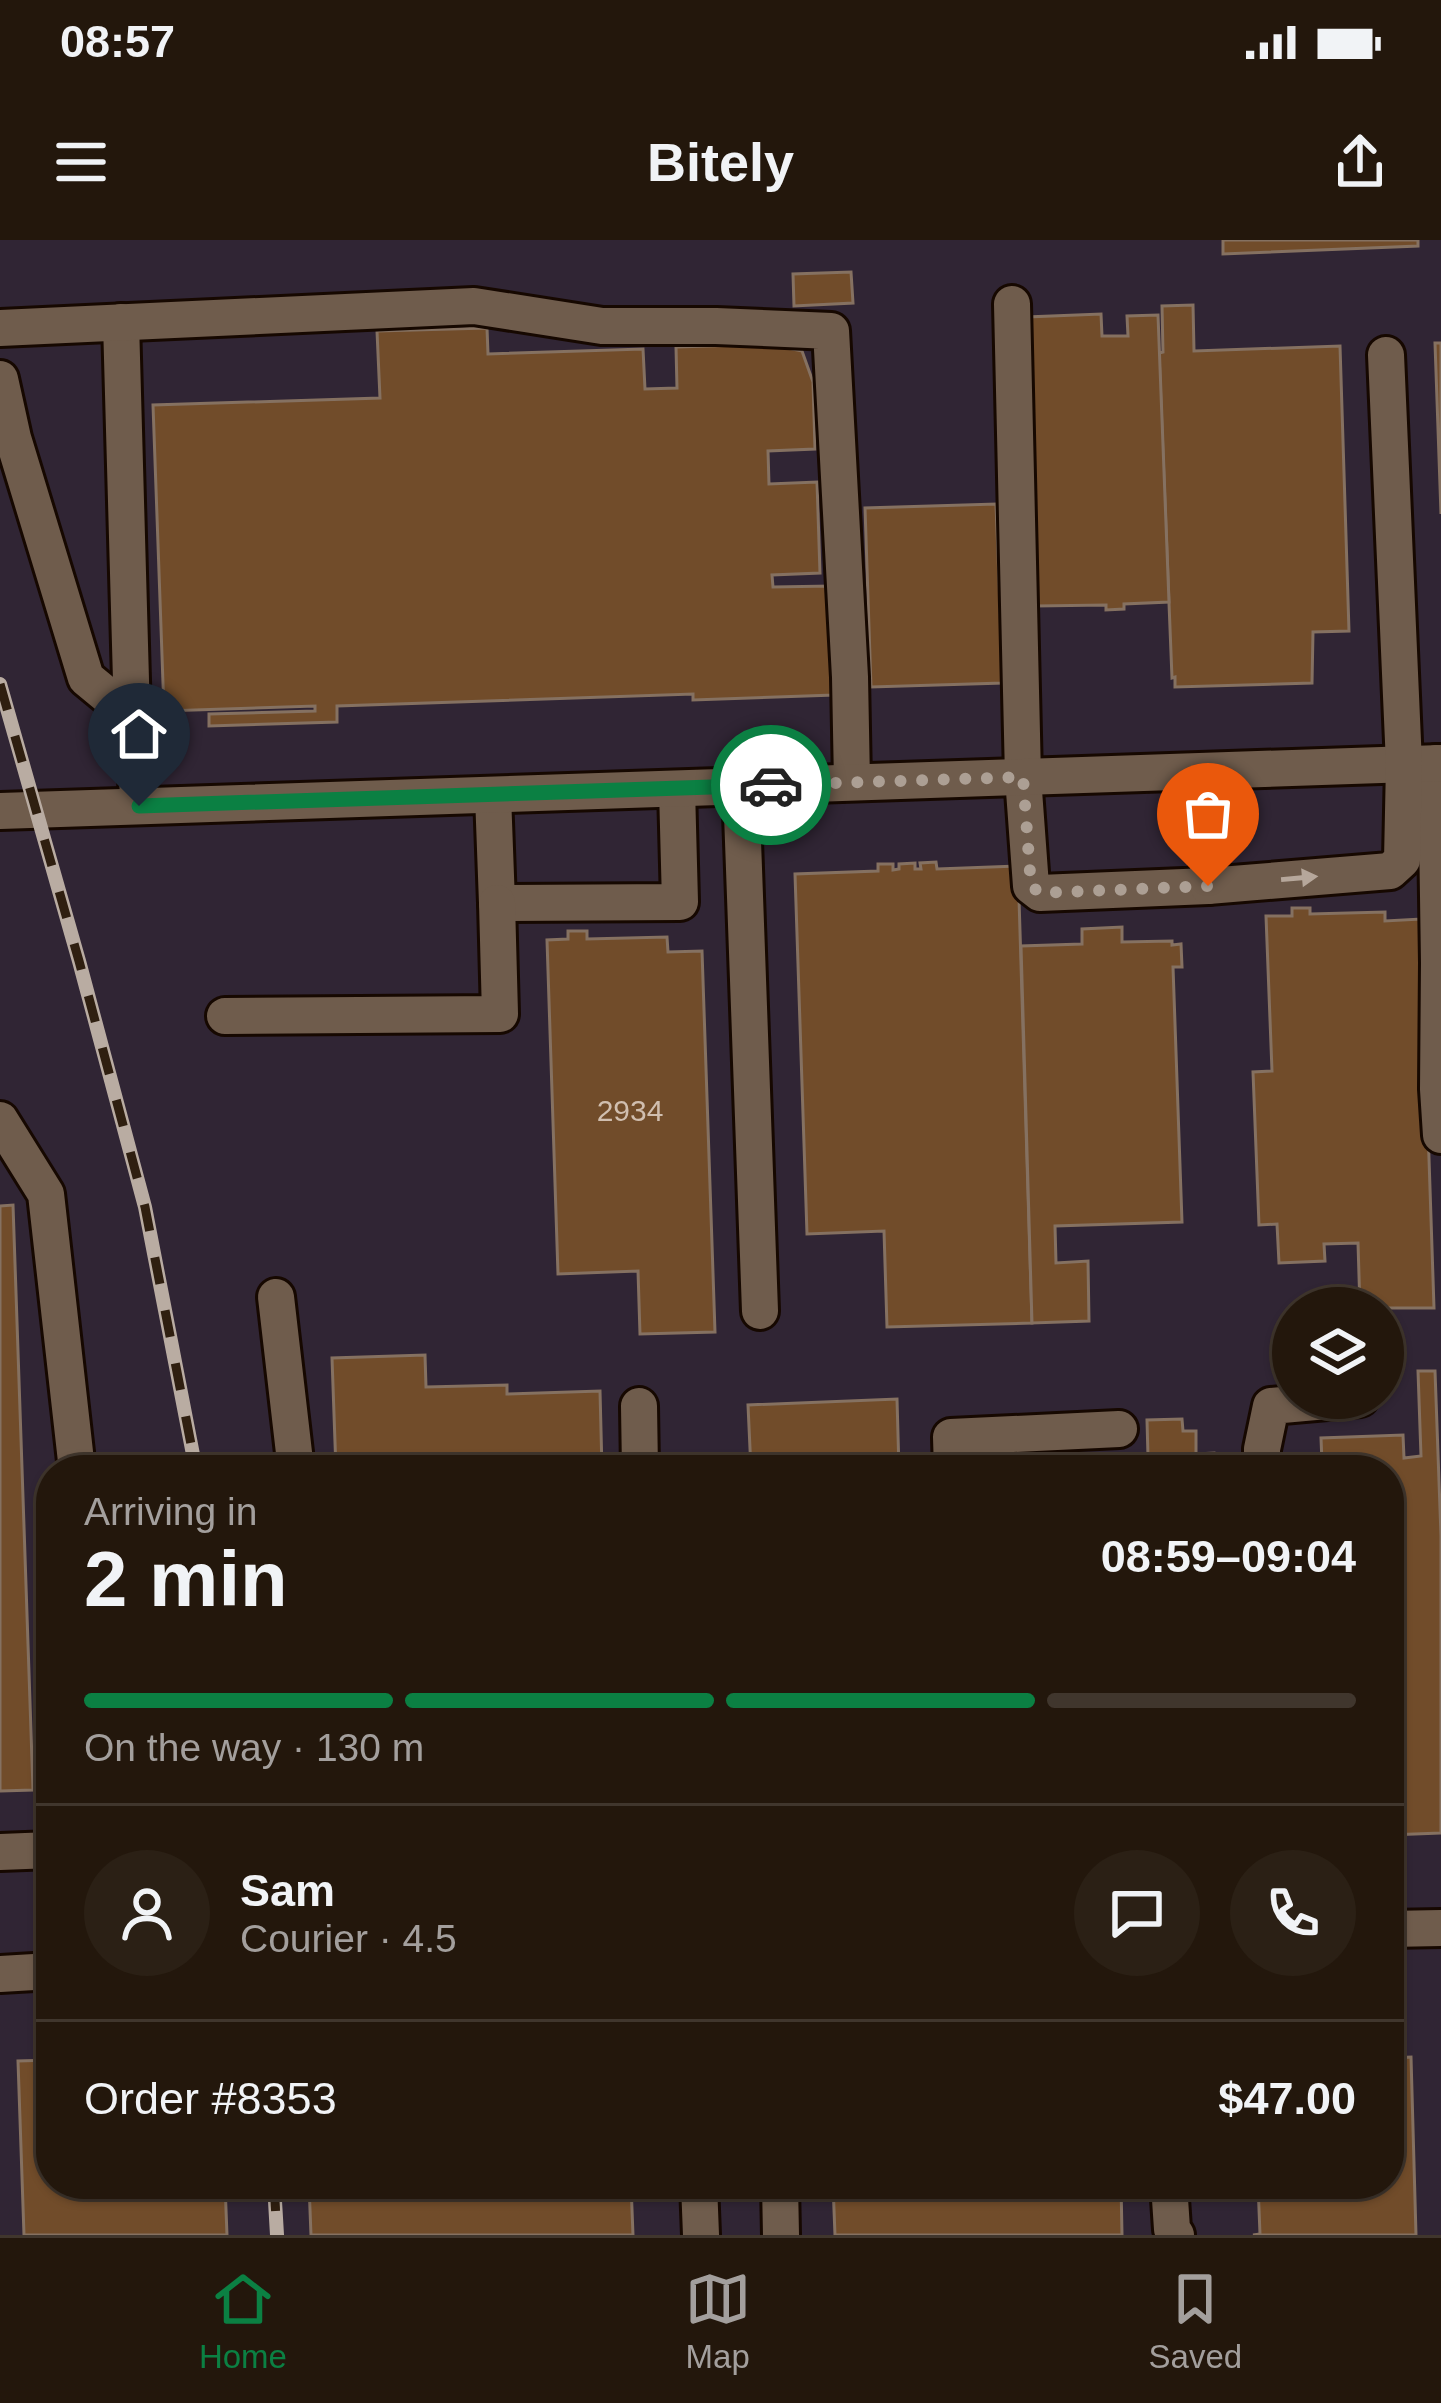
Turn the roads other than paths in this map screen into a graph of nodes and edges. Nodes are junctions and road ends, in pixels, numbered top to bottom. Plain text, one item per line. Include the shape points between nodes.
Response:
1 (1012, 304) dead end
2 (121, 322) junction
3 (0, 328) edge
4 (1386, 355) dead end
5 (0, 379) edge
6 (132, 716) junction
7 (1427, 763) edge
8 (1208, 771) junction
9 (1023, 777) junction
10 (852, 782) junction
11 (741, 786) junction
12 (677, 788) junction
13 (493, 795) junction
14 (139, 806) junction
15 (0, 812) edge
16 (1208, 886) junction
17 (497, 903) junction
18 (225, 1016) dead end
19 (0, 1120) edge
20 (1441, 1135) edge
21 (276, 1297) dead end
22 (760, 1311) dead end
23 (639, 1406) dead end
24 (1272, 1406) edge
25 (1119, 1429) dead end
26 (74, 1455) edge
27 (294, 1455) edge
28 (640, 1455) edge
29 (952, 1455) edge
30 (1262, 1455) edge
31 (36, 1851) edge
32 (0, 1852) edge
33 (1441, 1928) edge
34 (1404, 1929) edge
35 (36, 1972) edge
36 (0, 1974) edge
37 (700, 2199) edge
38 (781, 2199) edge
39 (1170, 2199) edge
40 (701, 2235) edge
41 (782, 2235) edge
42 (1176, 2235) edge

1 - 9 street
2 - 3 street
2 - 6 street
2 - 10 street via 474,305 602,326 831,331
4 - 7 street
5 - 6 street via 86,678
6 - 14 street
7 - 8 street
16 -> 7 street via 1390,871 1402,860
7 - 20 street
8 - 9 street
8 - 16 street
9 - 10 street
9 - 16 street via 1031,886 1040,893
10 - 11 street
11 - 12 street
11 - 22 street
12 - 13 street
12 - 17 street via 680,902
13 - 14 street
13 - 17 street
14 - 15 street
17 - 18 street via 500,1014
19 - 26 street via 46,1193
21 - 27 street
23 - 28 street
24 - 30 street
25 - 29 street via 951,1437
31 - 32 street
33 - 34 street
35 - 36 street
37 - 40 street
38 - 41 street
39 - 42 street

